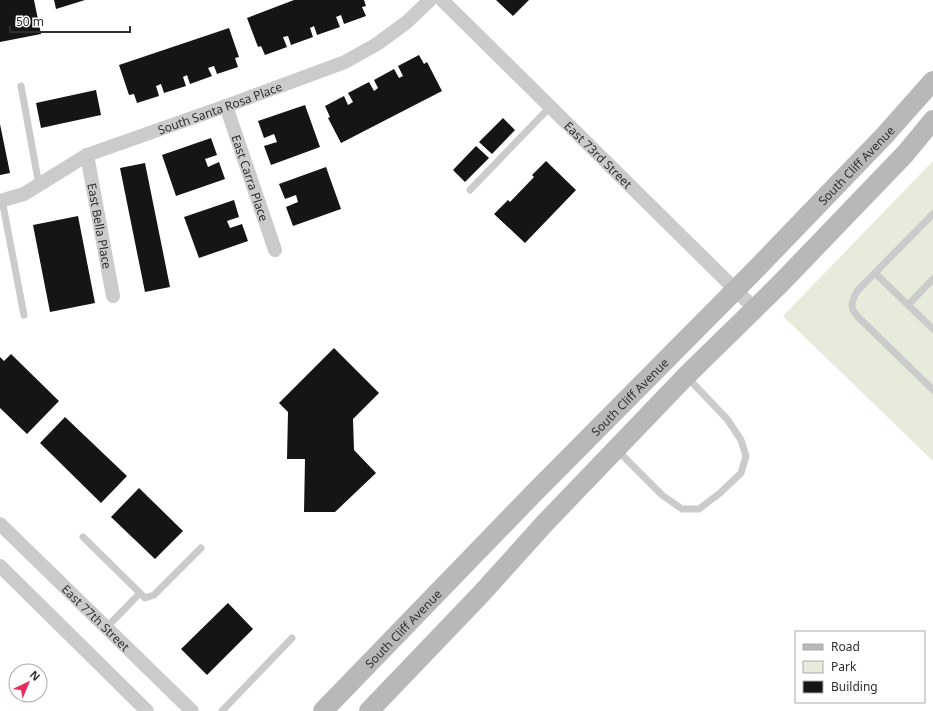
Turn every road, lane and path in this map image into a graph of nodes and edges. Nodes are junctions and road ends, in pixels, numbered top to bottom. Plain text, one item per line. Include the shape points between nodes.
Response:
1 (430, 0) edge
2 (442, 0) edge
3 (933, 81) edge
4 (21, 86) dead end
5 (226, 106) junction
6 (550, 107) junction
7 (933, 120) edge
8 (87, 155) junction
9 (39, 185) junction
10 (470, 190) dead end
11 (1, 201) edge
12 (933, 214) edge
13 (275, 250) dead end
14 (875, 273) junction
15 (933, 279) edge
16 (735, 290) junction
17 (113, 296) dead end
18 (908, 305) junction
19 (755, 309) junction
20 (24, 316) dead end
21 (933, 330) edge
22 (686, 376) junction
23 (933, 390) edge
24 (616, 449) junction
25 (1, 527) edge
26 (84, 537) dead end
27 (201, 548) dead end
28 (0, 566) edge
29 (140, 593) junction
30 (106, 628) junction
31 (292, 638) dead end
32 (147, 711) edge
33 (192, 711) edge
34 (222, 711) edge
35 (323, 711) edge
36 (369, 711) edge

1 - 5 street, South Santa Rosa Place via 407,22 377,44 345,62
2 - 6 street, East 73rd Street
3 - 16 main road, South Cliff Avenue via 885,135
4 - 9 lane
5 - 8 street, South Santa Rosa Place
5 - 13 street, East Carra Place
6 - 10 lane
6 - 16 street, East 73rd Street
7 - 19 main road, South Cliff Avenue via 905,154
8 - 9 street, South Santa Rosa Place
8 - 17 street, East Bella Place
9 - 11 street, South Santa Rosa Place via 24,194
11 - 20 lane
12 - 14 lane
14 - 18 lane
14 - 23 lane via 857,291 852,302 852,310
15 - 18 lane
16 - 19 street, East 73rd Street
16 - 35 main road, South Cliff Avenue
18 - 21 lane
19 - 22 main road, South Cliff Avenue
22 - 24 main road, South Cliff Avenue
22 - 24 lane via 727,419 741,440 746,456 740,473 699,510 682,509 662,495
24 - 36 main road, South Cliff Avenue
25 - 30 street, East 77th Street
26 - 29 lane
27 - 29 lane via 154,595 146,598
28 - 32 street
29 - 30 lane
30 - 33 street, East 77th Street
31 - 34 lane

